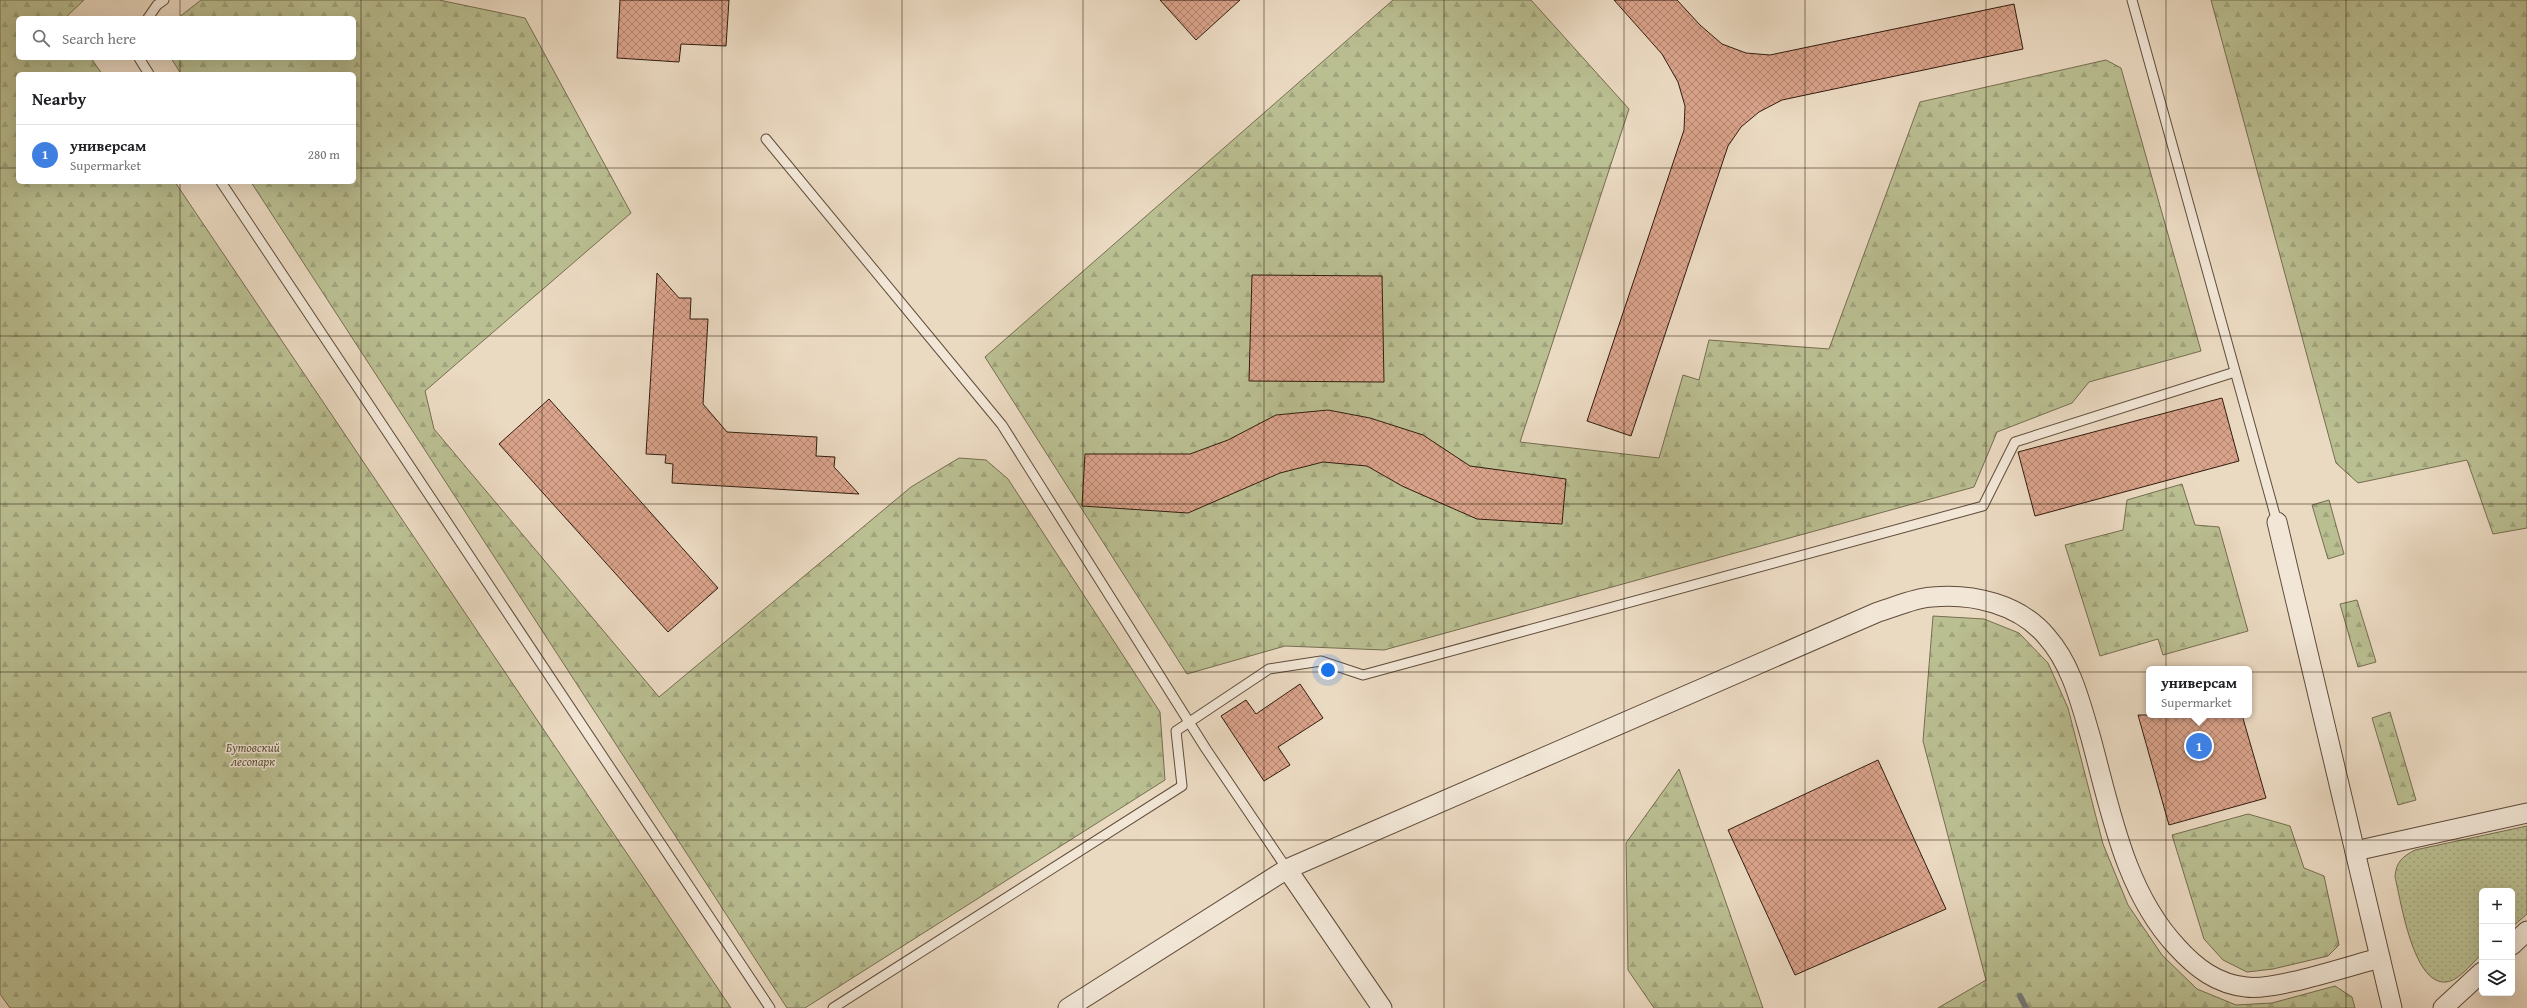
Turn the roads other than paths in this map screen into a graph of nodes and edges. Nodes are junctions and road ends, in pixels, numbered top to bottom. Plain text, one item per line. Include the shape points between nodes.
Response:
1 (164, 0) edge
2 (2132, 0) edge
3 (149, 16) edge
4 (139, 60) edge
5 (148, 72) edge
6 (766, 139) dead end
7 (222, 184) edge
8 (2235, 372) junction
9 (2277, 522) joint
10 (1190, 723) junction
11 (2526, 814) edge
12 (2355, 851) junction
13 (1287, 869) junction
14 (2527, 931) edge
15 (2515, 942) edge
16 (2380, 958) junction
17 (2479, 975) edge
18 (770, 1008) edge
19 (833, 1008) edge
20 (1068, 1008) edge
21 (1382, 1008) edge
22 (2392, 1008) edge
23 (2443, 1008) edge

1 - 3 lane
2 - 8 lane
4 - 5 lane
6 - 10 lane via 1002,425
7 - 18 lane
8 - 9 lane
8 - 10 lane via 2015,442 1983,506 1363,675 1321,661 1269,669
9 - 12 street
10 - 13 lane
10 - 19 lane via 1176,731 1182,786
11 - 12 street
12 - 16 street
13 - 16 street via 1878,612 1931,597 1977,598 2016,611 2047,636 2067,666 2081,705 2121,843 2141,895 2165,934 2192,963 2219,981 2247,988 2278,984
13 - 20 street
13 - 21 street
14 - 15 street
16 - 22 street
17 - 23 street

